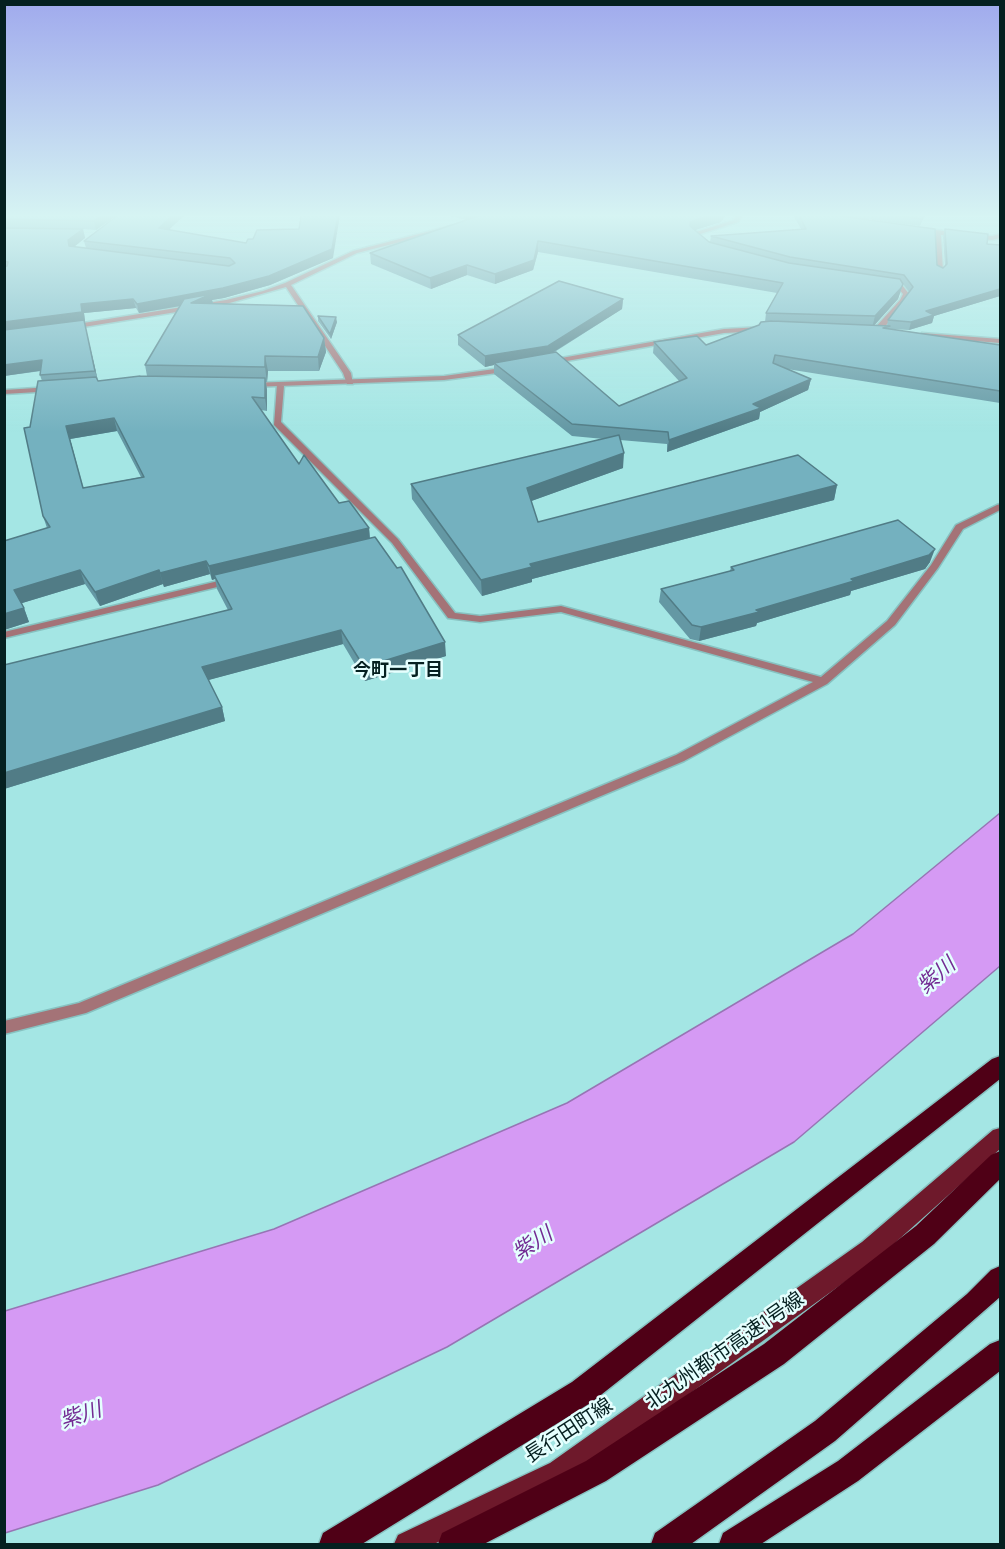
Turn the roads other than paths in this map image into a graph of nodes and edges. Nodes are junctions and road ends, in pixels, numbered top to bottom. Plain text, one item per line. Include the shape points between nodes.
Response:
1 (276, 287) edge
2 (289, 287) edge
3 (901, 287) edge
4 (62, 328) edge
5 (770, 328) edge
6 (864, 331) edge
7 (876, 332) junction
8 (887, 332) edge
9 (921, 335) edge
10 (1000, 341) edge
11 (541, 363) edge
12 (518, 367) edge
13 (350, 382) junction
14 (245, 385) edge
15 (280, 386) junction
16 (59, 388) edge
17 (4, 392) edge
18 (1000, 507) edge
19 (395, 541) junction
20 (384, 544) dead end
21 (246, 577) edge
22 (4, 635) edge
23 (823, 681) junction
24 (4, 1028) edge
25 (1000, 1066) edge
26 (1000, 1137) edge
27 (1000, 1164) edge
28 (1000, 1280) edge
29 (1000, 1294) edge
30 (1000, 1354) edge
31 (334, 1545) edge
32 (407, 1545) edge
33 (453, 1545) edge
34 (666, 1545) edge
35 (671, 1545) edge
36 (734, 1545) edge

1 - 4 street via 226,302
2 - 13 street
3 - 7 street via 906,294 903,301
5 - 11 street
6 - 7 street
7 - 8 street
9 - 10 street
12 - 13 street via 444,378
13 - 15 street
14 - 15 street
15 - 19 street via 277,423
16 - 17 street
18 - 23 street via 959,527 935,566 891,622
19 - 20 street
19 - 23 street via 452,616 480,619 561,609
21 - 22 street
23 - 24 street via 680,758 81,1009
25 - 31 highway via 582,1392
26 - 32 main road, 長行田町線 via 870,1250 559,1472
27 - 33 highway, 北九州都市高速1号線 via 924,1235 774,1354 596,1471
28 - 34 highway via 825,1431
29 - 35 main road via 740,1503
30 - 36 highway via 848,1471

